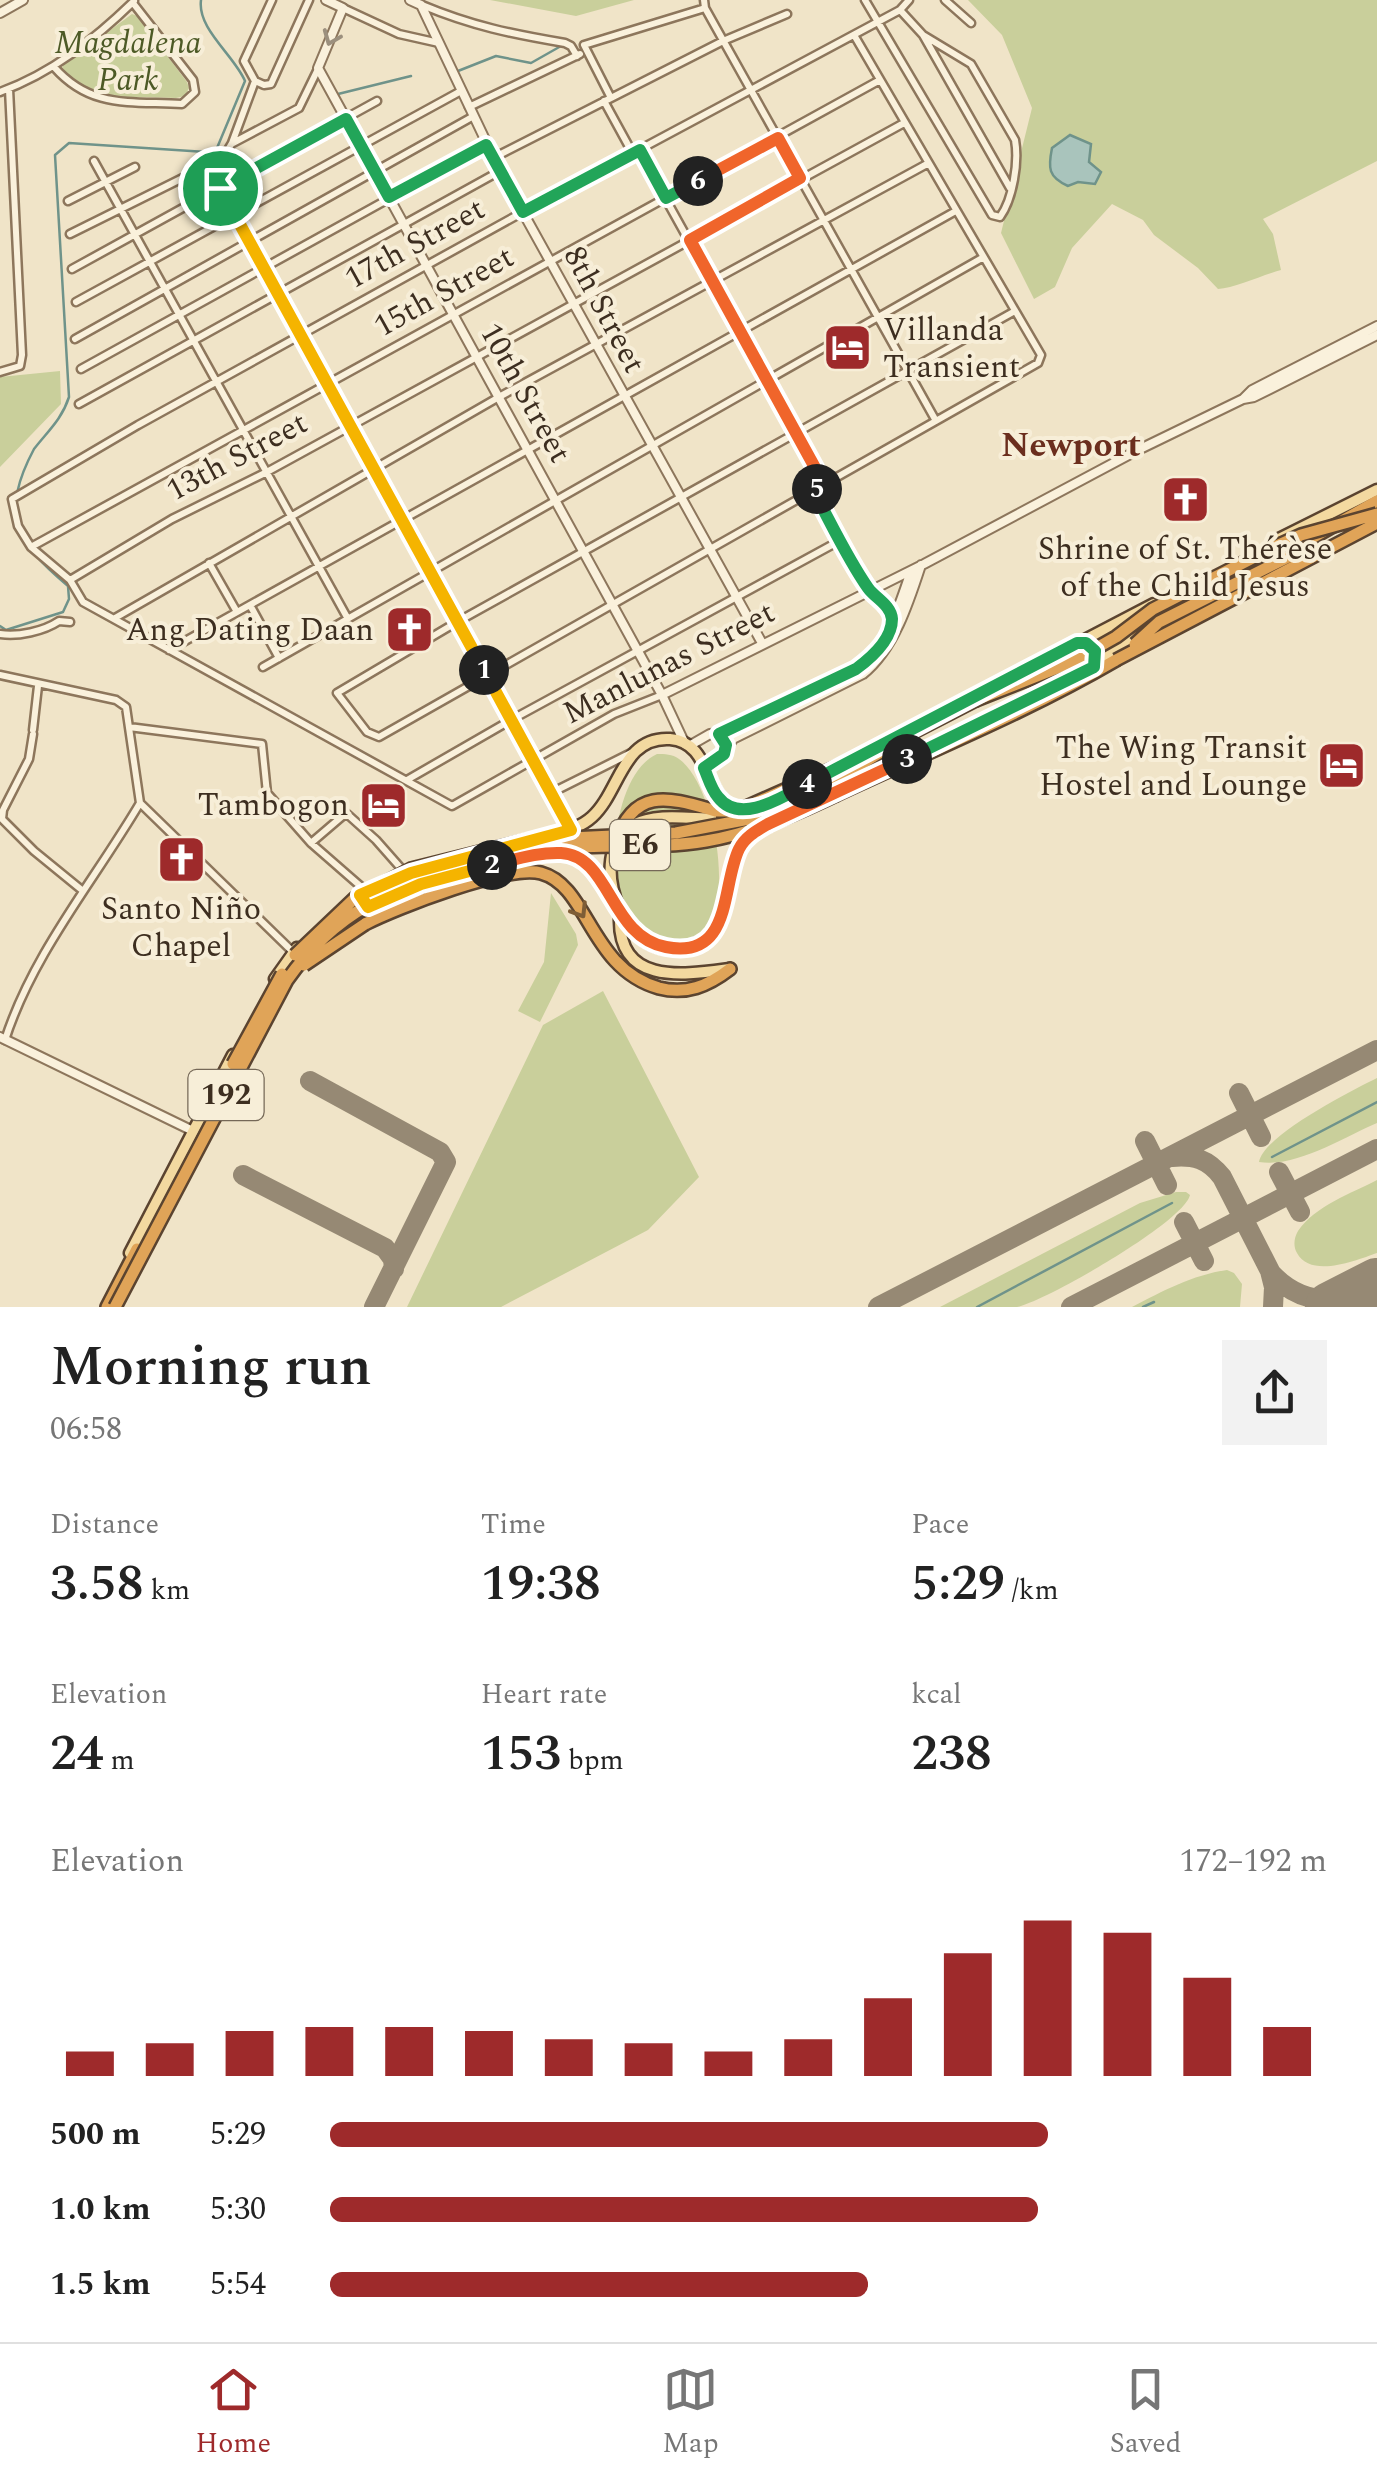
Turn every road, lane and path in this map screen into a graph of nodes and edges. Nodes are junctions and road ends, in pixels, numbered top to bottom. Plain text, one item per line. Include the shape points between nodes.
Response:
1 (23, 0) edge
2 (272, 0) edge
3 (309, 0) edge
4 (326, 0) edge
5 (410, 0) edge
6 (865, 0) edge
7 (909, 0) edge
8 (945, 0) edge
9 (134, 1) edge
10 (705, 4) edge
11 (421, 5) junction
12 (343, 8) junction
13 (900, 10) junction
14 (0, 13) edge
15 (787, 14) dead end
16 (878, 21) junction
17 (972, 23) dead end
18 (854, 35) junction
19 (923, 35) junction
20 (723, 40) junction
21 (439, 43) junction
22 (582, 51) junction
23 (54, 67) junction
24 (318, 68) junction
25 (880, 80) junction
26 (255, 81) junction
27 (9, 88) junction
28 (751, 90) junction
29 (461, 91) junction
30 (0, 92) edge
31 (608, 99) junction
32 (377, 102) dead end
33 (470, 112) junction
34 (346, 119) junction
35 (904, 123) junction
36 (778, 138) junction
37 (232, 143) junction
38 (360, 145) junction
39 (486, 145) junction
40 (636, 152) junction
41 (493, 158) junction
42 (94, 160) dead end
43 (206, 164) junction
44 (927, 164) junction
45 (135, 167) dead end
46 (500, 171) junction
47 (375, 172) junction
48 (800, 178) junction
49 (106, 182) junction
50 (220, 188) junction
51 (1011, 190) junction
52 (389, 197) junction
53 (666, 198) junction
54 (68, 201) dead end
55 (120, 208) junction
56 (523, 212) junction
57 (954, 212) junction
58 (234, 214) junction
59 (824, 220) junction
60 (404, 224) junction
61 (70, 234) dead end
62 (134, 234) junction
63 (690, 240) junction
64 (248, 241) junction
65 (982, 258) junction
66 (149, 261) junction
67 (550, 262) junction
68 (426, 266) junction
69 (263, 267) junction
70 (850, 268) junction
71 (72, 269) dead end
72 (711, 279) junction
73 (164, 288) junction
74 (278, 294) junction
75 (76, 302) dead end
76 (572, 304) junction
77 (1015, 311) junction
78 (178, 314) junction
79 (454, 316) junction
80 (878, 318) junction
81 (1377, 326) edge
82 (740, 331) junction
83 (1377, 335) edge
84 (301, 337) junction
85 (75, 339) dead end
86 (193, 341) junction
87 (595, 345) junction
88 (476, 357) junction
89 (81, 368) dead end
90 (908, 370) junction
91 (0, 372) edge
92 (767, 381) junction
93 (216, 383) junction
94 (327, 384) junction
95 (623, 396) junction
96 (499, 397) junction
97 (1242, 398) junction
98 (79, 404) dead end
99 (936, 421) junction
100 (350, 426) junction
101 (243, 432) junction
102 (796, 432) junction
103 (650, 448) junction
104 (528, 450) junction
105 (372, 469) junction
106 (265, 472) junction
107 (824, 484) junction
108 (813, 490) junction
109 (1377, 490) edge
110 (680, 498) junction
111 (555, 502) junction
112 (1377, 507) edge
113 (289, 516) junction
114 (401, 523) junction
115 (1377, 524) edge
116 (841, 540) junction
117 (1307, 544) junction
118 (32, 548) junction
119 (712, 548) junction
120 (583, 552) junction
121 (209, 563) junction
122 (1229, 564) junction
123 (317, 566) junction
124 (922, 566) junction
125 (912, 570) junction
126 (429, 573) junction
127 (70, 580) junction
128 (869, 590) junction
129 (1242, 590) junction
130 (738, 596) junction
131 (250, 605) junction
132 (612, 605) junction
133 (237, 612) junction
134 (1183, 612) dead end
135 (892, 618) junction
136 (114, 619) junction
137 (348, 619) junction
138 (70, 622) dead end
139 (457, 622) junction
140 (0, 634) edge
141 (1116, 636) junction
142 (762, 643) junction
143 (1077, 643) junction
144 (168, 650) junction
145 (637, 650) junction
146 (280, 658) junction
147 (1105, 663) junction
148 (264, 667) dead end
149 (486, 674) junction
150 (0, 675) edge
151 (38, 686) junction
152 (662, 695) junction
153 (511, 720) junction
154 (129, 727) junction
155 (719, 734) junction
156 (906, 736) junction
157 (687, 745) junction
158 (726, 749) junction
159 (636, 750) junction
160 (534, 762) junction
161 (704, 768) junction
162 (407, 780) junction
163 (551, 793) junction
164 (140, 804) junction
165 (761, 807) junction
166 (571, 830) junction
167 (311, 842) junction
168 (615, 844) junction
169 (406, 875) junction
170 (83, 890) junction
171 (363, 893) junction
172 (613, 898) junction
173 (368, 907) junction
174 (620, 916) junction
175 (293, 952) junction
176 (730, 969) joint
177 (289, 978) junction
178 (242, 1036) junction
179 (3, 1038) edge
180 (254, 1042) junction
181 (193, 1132) junction
182 (154, 1206) junction
183 (166, 1213) junction
184 (105, 1307) edge
185 (116, 1307) edge

1 - 14 street
2 - 26 street via 244,61
3 - 26 street via 272,84
4 - 12 street
5 - 11 street
6 - 16 street
7 - 13 street
8 - 17 street
9 - 23 street
9 - 23 street via 193,80 190,100 100,100 83,94
10 - 20 street
10 - 22 street
11 - 21 street, 8th Street
11 - 22 street via 468,24
12 - 21 street
12 -> 24 street
13 - 16 street, 17th Street
13 - 19 street
15 - 20 street
16 - 18 street, 17th Street
16 - 51 street via 996,218 1004,214
18 - 25 street
18 - 28 street, 17th Street
19 - 51 street
19 - 51 street via 971,64 993,102 1016,148
20 - 28 street
20 - 31 street
21 - 29 street, 8th Street
22 - 31 street
22 - 33 street
23 - 27 street
24 - 34 street, 10th Street
24 - 37 street via 299,108
25 - 35 street
25 - 36 street, 15th Street
26 - 37 street
27 - 30 street
27 - 91 street via 22,355 20,366
28 - 36 street
28 - 40 street, 17th Street
29 - 33 street, 8th Street
29 - 38 street
31 - 40 street
31 - 41 street
32 - 34 street
33 - 39 street, 8th Street
33 - 47 street
34 - 38 street, 10th Street
34 - 50 street
35 - 44 street
35 - 48 street, 13th Street
36 - 48 street
36 - 53 street, 15th Street
37 - 43 street via 220,160
38 - 47 street, 10th Street
38 - 58 street
39 - 41 street, 8th Street
39 - 52 street
40 - 53 street
40 - 56 street, 17th Street
41 - 46 street, 8th Street
42 - 49 street
43 - 50 street
43 - 55 street
44 - 57 street
44 - 59 street
45 - 49 street
46 - 56 street, 8th Street
46 - 60 street
47 - 52 street, 10th Street
47 - 64 street
48 - 59 street
48 - 63 street, 13th Street
49 - 54 street
49 - 55 street
50 - 58 street
50 - 62 street
52 - 60 street, 10th Street
52 - 69 street
53 - 63 street
53 - 67 street, 15th Street
55 - 61 street
55 - 62 street
56 - 67 street, 8th Street
56 - 68 street, 17th Street
57 - 65 street
57 - 70 street
58 - 64 street
58 - 66 street
59 - 70 street
59 - 72 street
60 - 68 street, 10th Street
60 - 74 street
62 - 66 street
62 - 71 street
63 - 72 street
63 - 76 street, 13th Street
64 - 69 street
64 - 73 street
65 - 77 street
65 - 80 street
66 - 73 street
66 - 75 street
67 - 76 street, 8th Street
67 - 79 street, 15th Street
68 - 79 street, 10th Street
68 - 84 street, 17th Street
69 - 74 street
69 - 78 street
70 - 80 street
70 - 82 street
72 - 82 street
72 - 87 street
73 - 78 street
73 - 85 street
74 - 84 street
74 - 86 street
76 - 87 street, 8th Street
76 - 88 street, 13th Street
77 - 90 street
77 - 99 street via 1041,359
78 - 86 street
78 - 89 street
79 - 88 street, 10th Street
79 - 94 street, 15th Street
80 - 90 street
80 - 92 street
81 - 97 street
82 - 92 street
82 - 95 street
83 - 97 street
84 - 93 street, 17th Street
84 - 94 street
86 - 93 street
86 - 98 street
87 - 95 street, 8th Street
87 - 96 street
88 - 96 street, 10th Street
88 - 100 street, 13th Street
90 - 99 street
90 - 102 street
92 - 102 street
92 - 103 street
93 - 101 street
93 - 118 street, 17th Street via 12,500
94 - 100 street
94 - 101 street, 15th Street
95 - 103 street, 8th Street
95 - 104 street
96 - 104 street, 10th Street
96 - 105 street
97 - 124 street, Manlunas Street
99 - 107 street
100 - 105 street
100 - 106 street, 13th Street
101 - 106 street
101 - 118 street, 15th Street
102 - 107 street
102 - 110 street
103 - 110 street, 8th Street
103 - 111 street
104 - 111 street, 10th Street
104 - 114 street
105 - 113 street
105 - 114 street
106 - 113 street
106 - 127 street, 13th Street
107 - 108 street
108 - 116 street
108 - 119 street
109 - 122 main road
110 - 119 street, 8th Street
110 - 120 street
111 - 120 street, 10th Street
111 - 126 street
112 - 117 highway
112 - 141 highway, E6, bridge via 1272,548
113 - 121 street
113 - 123 street
114 - 123 street
114 - 126 street
115 - 129 main road
115 - 147 highway, E6, bridge
116 - 128 street
116 - 130 street
117 - 141 highway, bridge
117 - 147 highway, bridge via 1159,622
118 - 127 street
119 - 130 street, 8th Street
119 - 132 street
120 - 132 street, 10th Street
120 - 139 street
121 - 133 street
121 - 136 street
122 - 129 main road via 1227,583
122 - 143 main road
123 - 131 street
123 - 137 street
124 - 125 street, Manlunas Street
124 - 158 street via 877,663
125 - 128 street, Manlunas Street
125 - 135 street
126 - 137 street
126 - 139 street
127 - 136 street via 83,602
128 - 135 street
128 - 142 street, Manlunas Street
129 - 147 main road
130 - 142 street, 8th Street
130 - 145 street
131 - 133 street
131 - 146 street
132 - 145 street, 10th Street
132 - 149 street
133 - 144 street
134 - 147 main road via 1115,646
135 - 155 street via 880,648 856,669
136 - 144 street
137 - 146 street
138 - 140 street
139 - 149 street
139 - 149 street via 337,693 368,732 380,737
141 - 156 highway, E6, bridge
142 - 152 street, Manlunas Street
143 - 147 main road via 1086,643
143 - 165 main road
144 - 162 street
145 - 152 street, 10th Street
145 - 153 street
146 - 148 street
147 - 174 main road via 768,824 744,841 721,920 697,944 658,945
147 - 177 highway, E6, bridge via 1050,698 755,830 676,844 532,852 378,897 332,928
149 - 153 street
150 - 151 street
151 - 154 street via 116,700 126,708
151 - 170 street via 29,758 2,819
152 - 157 street, 10th Street
152 - 160 street, Manlunas Street via 614,714
153 - 160 street
153 - 162 street
154 - 164 street
154 - 167 street via 262,744 267,793
155 - 157 street
155 - 158 street
156 - 168 highway, bridge via 737,810 653,799 622,826
156 - 184 highway, E6, bridge via 826,787 749,820 676,832 528,840 435,861 354,898 282,974
157 - 159 main road via 658,740
157 - 161 main road
158 - 161 street
159 - 163 street
159 - 166 main road, 192 via 594,816
160 - 162 street, Manlunas Street via 452,806
160 - 163 street
161 - 165 main road via 717,797 737,808
163 - 166 street
164 - 170 street
164 - 175 street
165 - 168 main road via 726,819 646,820 626,828
166 - 169 main road, 192
167 - 169 street via 346,813
167 - 171 street
168 - 172 main road, 192
169 - 171 main road, 192
170 - 179 street
171 - 173 main road
171 - 175 main road, 192 via 330,914
172 - 173 main road, 192 via 583,861 557,853 435,879
172 - 174 main road, 192
173 - 180 main road, 192 via 305,960
174 - 176 main road via 625,947 651,969 677,976
175 - 178 main road, 192
177 -> 176 highway, bridge via 387,912 533,871 563,886 610,958 635,978 689,990
177 - 185 highway, E6, bridge
178 - 180 main road
178 - 181 main road, 192
179 - 181 street
180 - 183 main road, 192
181 - 182 main road, 192
182 - 183 main road
182 - 184 main road, 192
183 - 185 main road, 192

